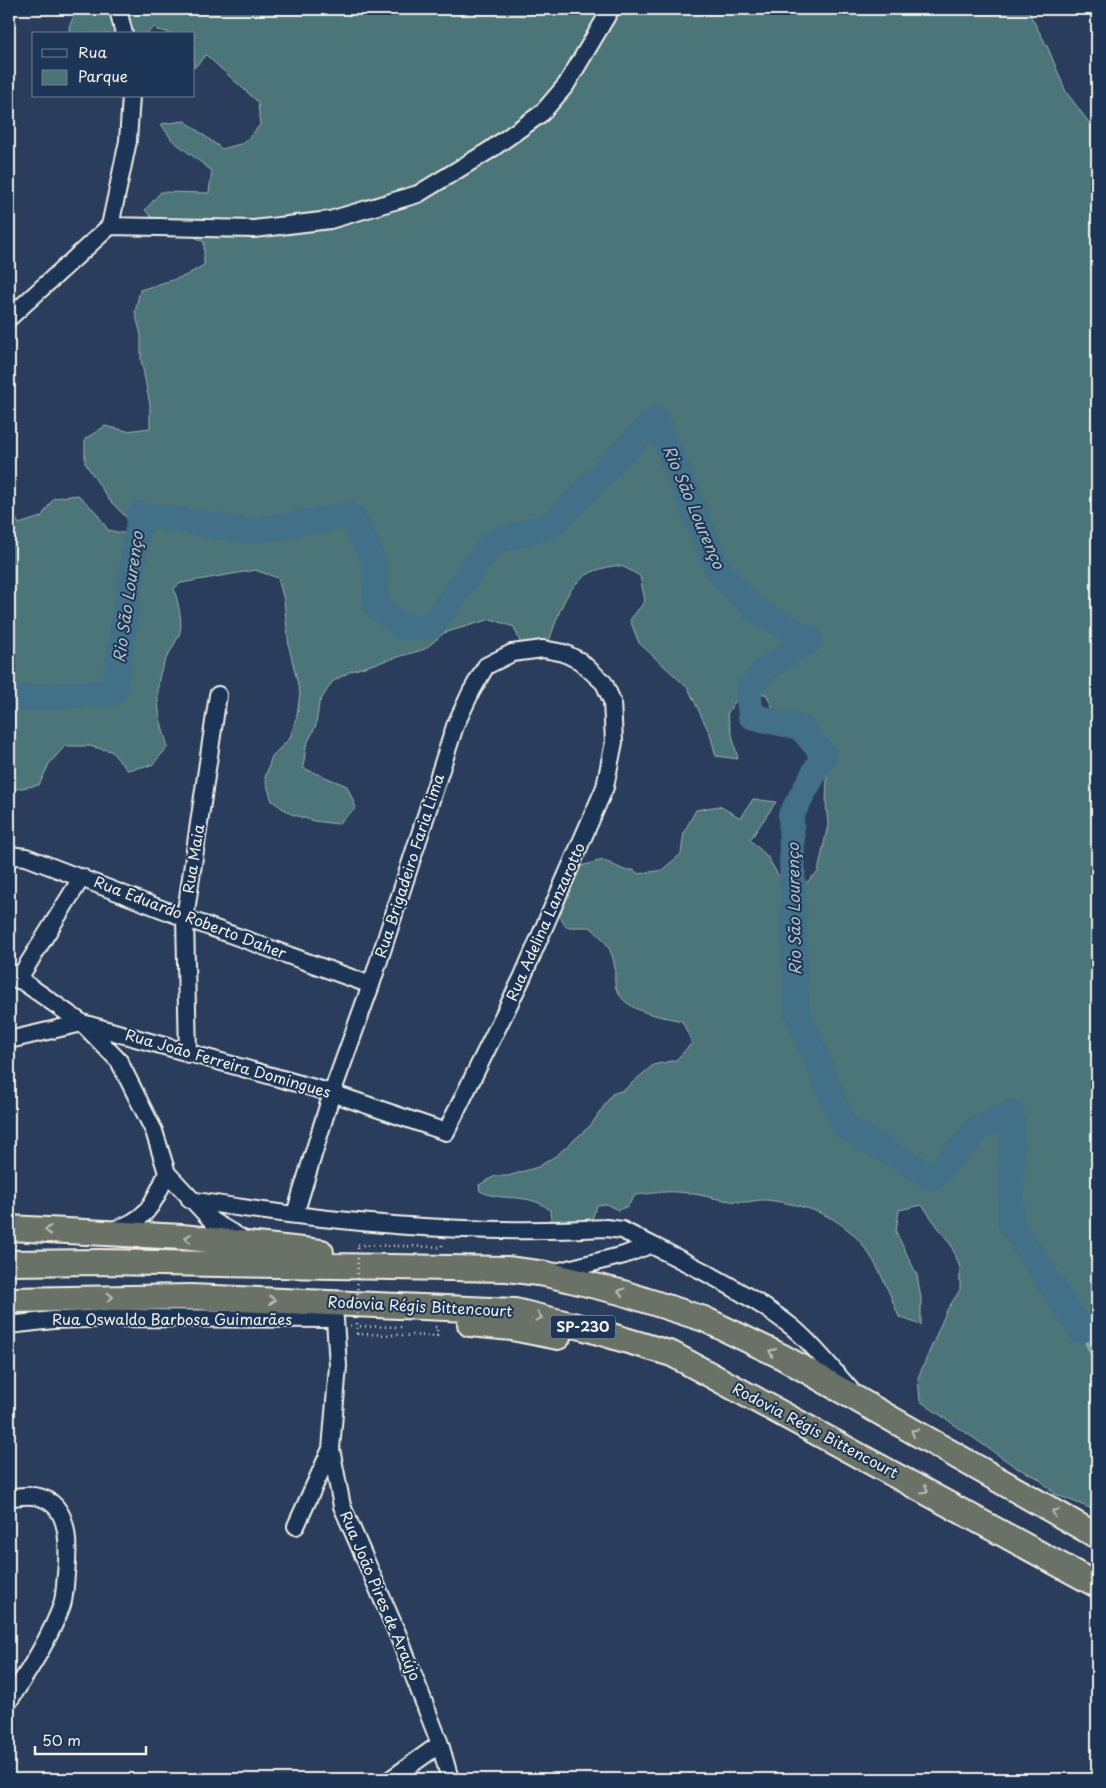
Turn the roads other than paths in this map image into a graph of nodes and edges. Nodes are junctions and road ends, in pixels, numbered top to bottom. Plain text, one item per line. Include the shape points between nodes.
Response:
1 (118, 9) edge
2 (611, 9) edge
3 (124, 32) edge
4 (130, 98) edge
5 (110, 226) junction
6 (11, 315) edge
7 (218, 695) dead end
8 (612, 701) joint
9 (9, 855) edge
10 (82, 877) junction
11 (185, 918) junction
12 (13, 976) edge
13 (372, 985) junction
14 (82, 1023) junction
15 (9, 1040) edge
16 (188, 1054) junction
17 (332, 1093) junction
18 (445, 1132) joint
19 (167, 1173) junction
20 (190, 1200) junction
21 (295, 1214) junction
22 (9, 1228) edge
23 (88, 1232) junction
24 (254, 1245) junction
25 (650, 1245) junction
26 (9, 1263) edge
27 (462, 1268) junction
28 (546, 1274) junction
29 (69, 1298) junction
30 (9, 1300) edge
31 (9, 1311) edge
32 (336, 1322) junction
33 (9, 1325) edge
34 (743, 1391) junction
35 (858, 1399) junction
36 (331, 1448) junction
37 (9, 1498) edge
38 (296, 1526) dead end
39 (1097, 1536) edge
40 (1097, 1586) edge
41 (9, 1701) edge
42 (440, 1744) junction
43 (391, 1779) edge
44 (450, 1779) edge

1 - 3 street
2 - 5 street via 566,85 542,113 490,150 418,194 330,220 254,229
4 - 5 street via 128,141
5 - 6 street
7 - 11 street, Rua Maia
8 - 13 street, Rua Brigadeiro Faria Lima via 604,683 594,673 580,661 564,654 543,649 512,653 486,666 455,726
8 - 18 street, Rua Adelina Lanzarotto via 614,742 605,787 522,978
9 - 10 street, Rua Eduardo Roberto Daher via 26,857
10 - 11 street, Rua Eduardo Roberto Daher
10 - 12 street
11 - 13 street, Rua Eduardo Roberto Daher
11 - 16 street, Rua Maia
12 - 14 street
13 - 17 street, Rua Brigadeiro Faria Lima
14 - 15 street, Rua João Ferreira Domingues
14 - 16 street, Rua João Ferreira Domingues
14 - 19 street via 119,1062 154,1131
16 - 17 street, Rua João Ferreira Domingues
17 - 18 street, Rua João Ferreira Domingues
17 - 21 street, Rua Brigadeiro Faria Lima
19 - 20 street
19 - 23 street via 144,1216 114,1230
20 - 21 street
20 - 24 street via 212,1221
21 - 25 street via 502,1232 606,1228 622,1230
23 -> 22 highway
24 -> 23 highway
24 - 27 highway via 418,1259
25 - 28 street via 624,1255
25 - 35 street via 720,1280 792,1328 818,1352
26 - 27 highway
27 - 28 highway
35 -> 28 highway via 781,1356 704,1319 620,1292
29 - 30 highway, Rodovia Régis Bittencourt / SP-230
29 - 31 highway via 33,1309
29 -> 34 highway, Rodovia Régis Bittencourt / SP-230 via 191,1297 515,1311 672,1354
32 - 33 street, Rua Oswaldo Barbosa Guimarães via 123,1318
32 - 34 highway via 459,1322 512,1328 578,1340 634,1357 680,1376
32 - 36 street, Rua João Pires de Araújo via 338,1366
34 -> 40 highway, Rodovia Régis Bittencourt / SP-230
39 -> 35 highway
36 - 38 street
36 - 42 street, Rua João Pires de Araújo via 342,1506 398,1635
37 - 41 street via 30,1494 46,1497 60,1511 67,1529 68,1554 62,1602 45,1644
42 - 43 street
42 - 44 street, Rua João Pires de Araújo

